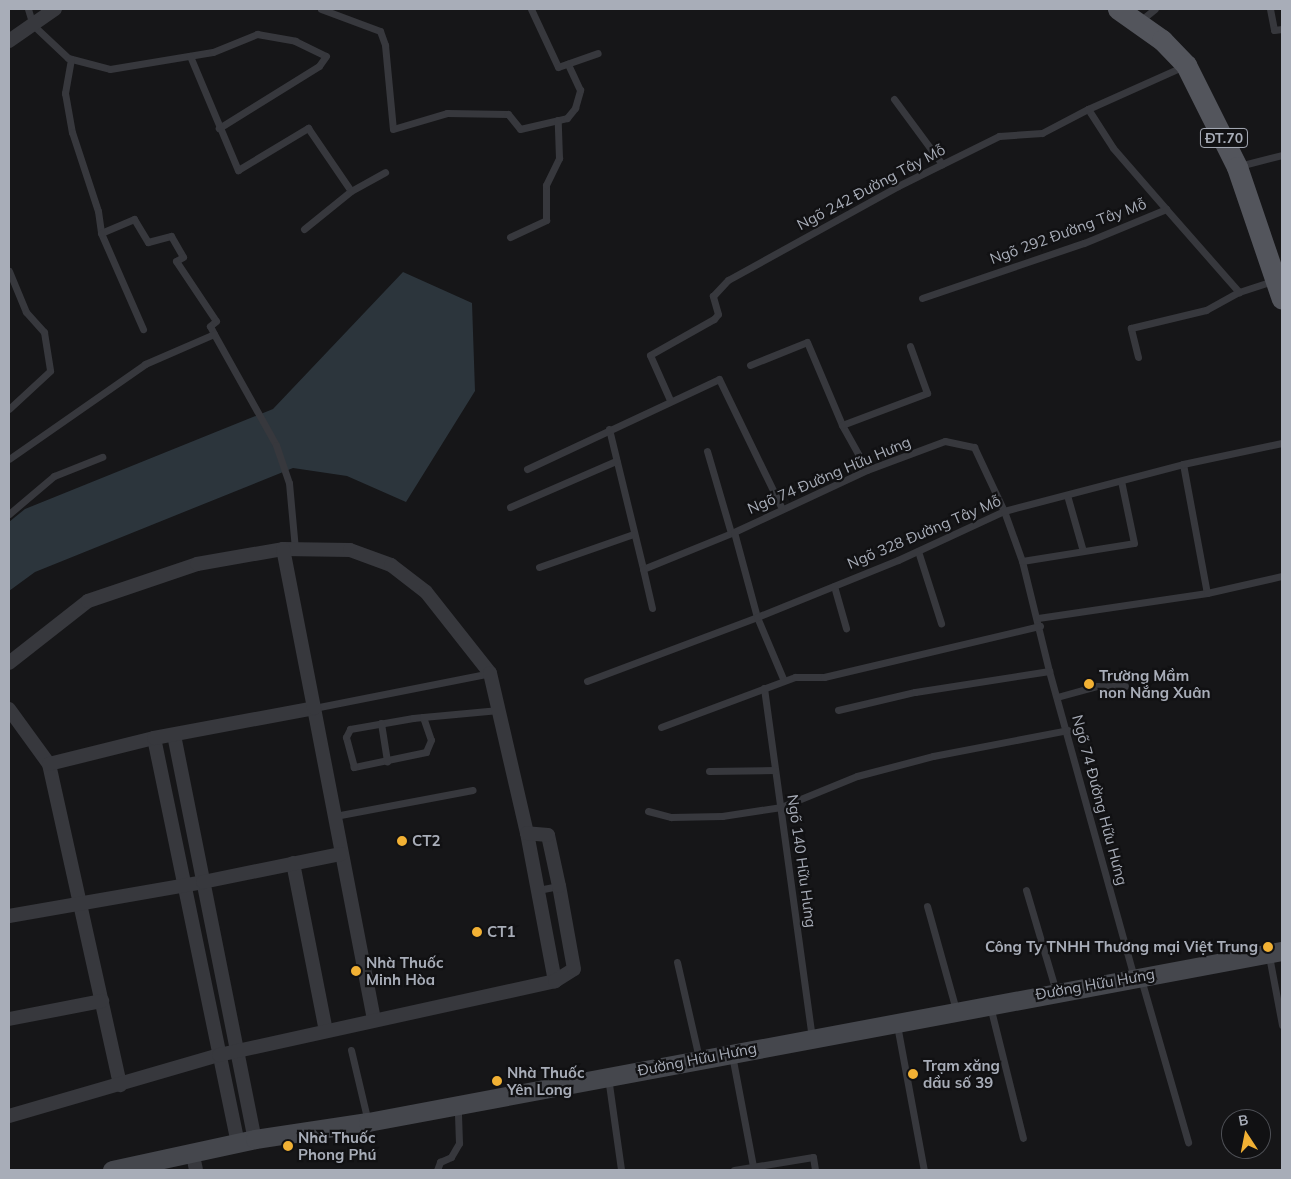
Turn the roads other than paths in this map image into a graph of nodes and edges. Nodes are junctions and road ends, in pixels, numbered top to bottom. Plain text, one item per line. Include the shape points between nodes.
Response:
1 (28, 9) edge
2 (55, 9) edge
3 (321, 9) edge
4 (531, 9) edge
5 (1118, 9) edge
6 (1154, 9) edge
7 (1270, 9) edge
8 (1138, 23) junction
9 (34, 25) junction
10 (1282, 29) edge
11 (9, 41) edge
12 (598, 53) dead end
13 (190, 56) junction
14 (71, 59) junction
15 (568, 64) junction
16 (1186, 65) junction
17 (894, 99) dead end
18 (1088, 109) junction
19 (558, 120) junction
20 (219, 128) junction
21 (1282, 155) edge
22 (942, 164) junction
23 (1237, 167) junction
24 (384, 172) dead end
25 (350, 191) junction
26 (1166, 209) junction
27 (304, 229) dead end
28 (101, 232) junction
29 (510, 237) dead end
30 (9, 271) edge
31 (1279, 290) edge
32 (1238, 292) junction
33 (922, 298) dead end
34 (143, 328) dead end
35 (214, 334) junction
36 (910, 346) dead end
37 (1138, 357) dead end
38 (750, 364) dead end
39 (670, 400) junction
40 (9, 409) edge
41 (842, 425) junction
42 (609, 429) junction
43 (1282, 443) edge
44 (707, 451) dead end
45 (102, 457) dead end
46 (9, 459) edge
47 (616, 461) junction
48 (1183, 464) junction
49 (527, 470) dead end
50 (867, 470) junction
51 (1121, 481) junction
52 (1067, 495) junction
53 (510, 507) dead end
54 (782, 509) junction
55 (1004, 511) junction
56 (9, 514) edge
57 (733, 532) junction
58 (633, 534) junction
59 (289, 549) junction
60 (918, 550) junction
61 (1083, 551) junction
62 (1022, 561) junction
63 (539, 567) dead end
64 (643, 569) junction
65 (1282, 576) edge
66 (834, 586) junction
67 (1207, 593) junction
68 (652, 608) dead end
69 (758, 617) junction
70 (1039, 622) junction
71 (941, 623) dead end
72 (846, 628) dead end
73 (9, 663) edge
74 (1049, 671) junction
75 (490, 673) junction
76 (784, 680) junction
77 (587, 681) dead end
78 (1125, 686) dead end
79 (764, 688) junction
80 (1057, 697) junction
81 (314, 708) junction
82 (9, 709) edge
83 (499, 710) junction
84 (838, 710) dead end
85 (422, 717) junction
86 (381, 723) junction
87 (661, 727) dead end
88 (1068, 730) junction
89 (174, 735) junction
90 (154, 738) junction
91 (387, 762) junction
92 (48, 764) junction
93 (775, 770) junction
94 (708, 771) dead end
95 (473, 790) dead end
96 (782, 807) junction
97 (648, 811) dead end
98 (334, 816) junction
99 (527, 833) junction
100 (341, 854) junction
101 (293, 863) junction
102 (203, 882) junction
103 (184, 886) junction
104 (559, 886) junction
105 (538, 890) junction
106 (1026, 890) dead end
107 (81, 901) junction
108 (927, 906) dead end
109 (9, 916) edge
110 (1275, 952) edge
111 (677, 962) dead end
112 (1137, 976) junction
113 (554, 981) junction
114 (1056, 991) junction
115 (102, 1001) junction
116 (989, 1004) junction
117 (956, 1010) junction
118 (9, 1019) edge
119 (374, 1019) junction
120 (897, 1022) junction
121 (1282, 1025) edge
122 (326, 1031) junction
123 (812, 1037) junction
124 (351, 1050) dead end
125 (236, 1051) junction
126 (732, 1052) junction
127 (219, 1055) junction
128 (699, 1059) junction
129 (608, 1077) junction
130 (120, 1085) junction
131 (458, 1105) junction
132 (9, 1116) edge
133 (368, 1122) junction
134 (1023, 1138) dead end
135 (246, 1140) junction
136 (1188, 1142) dead end
137 (192, 1152) junction
138 (148, 1166) edge
139 (753, 1166) junction
140 (112, 1170) edge
141 (196, 1170) edge
142 (437, 1170) edge
143 (621, 1170) edge
144 (734, 1170) edge
145 (815, 1170) edge
146 (924, 1170) edge

1 - 9 lane
2 - 9 street
3 - 19 lane via 380,32 385,45 393,128 447,113 508,114 520,130
4 - 15 lane via 558,68
5 - 8 main road, ĐT.70
6 - 8 lane
7 - 10 lane via 1274,30
8 - 16 main road, ĐT.70
9 - 11 street
9 - 14 lane
12 - 15 lane
13 - 14 lane via 110,69
13 - 20 lane
13 - 20 lane via 213,52 257,34 295,41 326,56 319,66
14 - 28 lane via 65,93 72,132 98,211
15 - 19 lane via 580,90 575,108 567,118
16 - 18 lane, Ngõ 242 Đường Tây Mỗ
16 - 23 main road, ĐT.70
17 - 22 lane
18 - 22 lane, Ngõ 242 Đường Tây Mỗ via 1042,134 999,136
18 - 26 lane via 1113,148
19 - 29 lane via 559,158 546,185 546,220
20 - 25 lane via 238,170 308,128
21 - 23 lane
22 - 39 lane, Ngõ 242 Đường Tây Mỗ via 723,284 713,296 718,314 714,319 650,355
23 - 31 main road, ĐT.70
24 - 25 lane
25 - 27 lane
26 - 32 lane, Ngõ 292 Đường Tây Mỗ
26 - 33 lane, Ngõ 292 Đường Tây Mỗ via 1084,243
28 - 34 lane
28 - 35 lane via 134,219 148,242 171,236 183,257 176,261 216,321 210,326
30 - 40 lane via 26,312 44,332 50,371
31 - 32 lane
32 - 37 lane via 1206,310 1131,328
35 - 46 lane via 145,364
35 - 59 lane via 276,445 289,483
36 - 41 lane via 927,393
38 - 41 lane via 807,342
39 - 42 lane
39 - 54 lane via 719,378
41 - 50 lane
42 - 47 lane via 617,452
42 - 49 lane
43 - 48 lane, Ngõ 328 Đường Tây Mỗ
44 - 57 lane
45 - 56 lane via 54,476
47 - 53 lane
47 - 58 lane
48 - 51 lane, Ngõ 328 Đường Tây Mỗ
48 - 67 lane
50 - 54 lane, Ngõ 74 Đường Hữu Hưng
50 - 55 lane, Ngõ 74 Đường Hữu Hưng via 945,441 974,447
51 - 52 lane, Ngõ 328 Đường Tây Mỗ
51 - 61 lane via 1134,542
52 - 55 lane, Ngõ 328 Đường Tây Mỗ
52 - 61 lane
54 - 57 lane, Ngõ 74 Đường Hữu Hưng
55 - 60 lane, Ngõ 328 Đường Tây Mỗ
55 - 62 lane, Ngõ 74 Đường Hữu Hưng
57 - 64 lane, Ngõ 74 Đường Hữu Hưng
57 - 69 lane
58 - 63 lane
58 - 64 lane
59 - 73 street via 197,564 88,601
59 - 75 street via 350,550 391,565 426,592
59 - 81 street
60 - 66 lane, Ngõ 328 Đường Tây Mỗ
60 - 71 lane
61 - 62 lane
62 - 70 lane, Ngõ 74 Đường Hữu Hưng
64 - 68 lane
65 - 67 lane
66 - 69 lane, Ngõ 328 Đường Tây Mỗ
66 - 72 lane
67 - 70 lane
69 - 76 lane
69 - 77 lane, Ngõ 328 Đường Tây Mỗ
70 - 74 lane, Ngõ 74 Đường Hữu Hưng
70 - 76 lane via 824,677
74 - 80 lane, Ngõ 74 Đường Hữu Hưng
74 - 84 lane via 915,692
75 - 81 lane
75 - 83 street
76 - 79 lane
78 - 80 lane via 1097,686
79 - 87 lane
79 - 93 lane, Ngõ 140 Hữu Hưng
80 - 88 lane, Ngõ 74 Đường Hữu Hưng
81 - 89 street
81 - 98 street
82 - 92 street
83 - 85 lane
83 - 99 street
85 - 86 lane
85 - 91 lane via 431,740 426,752
86 - 91 lane
86 - 91 lane via 350,728 346,736 354,767
88 - 96 lane via 923,758 857,776
88 - 112 lane, Ngõ 74 Đường Hữu Hưng
89 - 90 street
89 - 102 street
90 - 92 street
90 - 103 street
92 - 107 street
93 - 94 lane
93 - 96 lane, Ngõ 140 Hữu Hưng
95 - 98 lane
96 - 97 lane via 696,817 671,817
96 - 123 lane, Ngõ 140 Hữu Hưng
98 - 100 street
99 - 104 street via 548,835
99 - 105 street
100 - 101 street
100 - 119 street
101 - 102 street
101 - 122 street
102 - 103 street
102 - 125 street
103 - 107 street
103 - 127 street
104 - 105 lane
104 - 113 street via 574,969
105 - 113 street
106 - 114 lane
107 - 109 street
107 - 115 street
108 - 117 lane
110 - 112 main road, Đường Hữu Hưng
110 - 121 lane
111 - 128 lane
112 - 114 main road, Đường Hữu Hưng
112 - 136 lane, Ngõ 74 Đường Hữu Hưng
113 - 119 street
114 - 116 main road, Đường Hữu Hưng
115 - 118 street
115 - 130 street
116 - 117 main road, Đường Hữu Hưng
116 - 134 lane
117 - 120 main road, Đường Hữu Hưng
119 - 122 street
120 - 123 main road, Đường Hữu Hưng
120 - 146 lane
122 - 125 street
123 - 126 main road, Đường Hữu Hưng
124 - 133 lane
125 - 127 street
125 - 135 street
126 - 128 main road, Đường Hữu Hưng
126 - 139 lane
127 - 130 street
127 - 135 street
128 - 129 main road, Đường Hữu Hưng
129 - 131 main road, Đường Hữu Hưng
129 - 143 lane
130 - 132 street
131 - 133 main road, Đường Hữu Hưng
131 - 142 lane via 459,1142 451,1157 440,1162
133 - 135 main road, Đường Hữu Hưng
135 - 137 main road, Đường Hữu Hưng
137 - 138 main road, Đường Hữu Hưng
137 - 141 street
138 - 140 main road, Đường Hữu Hưng
139 - 144 lane
139 - 145 lane via 813,1157

